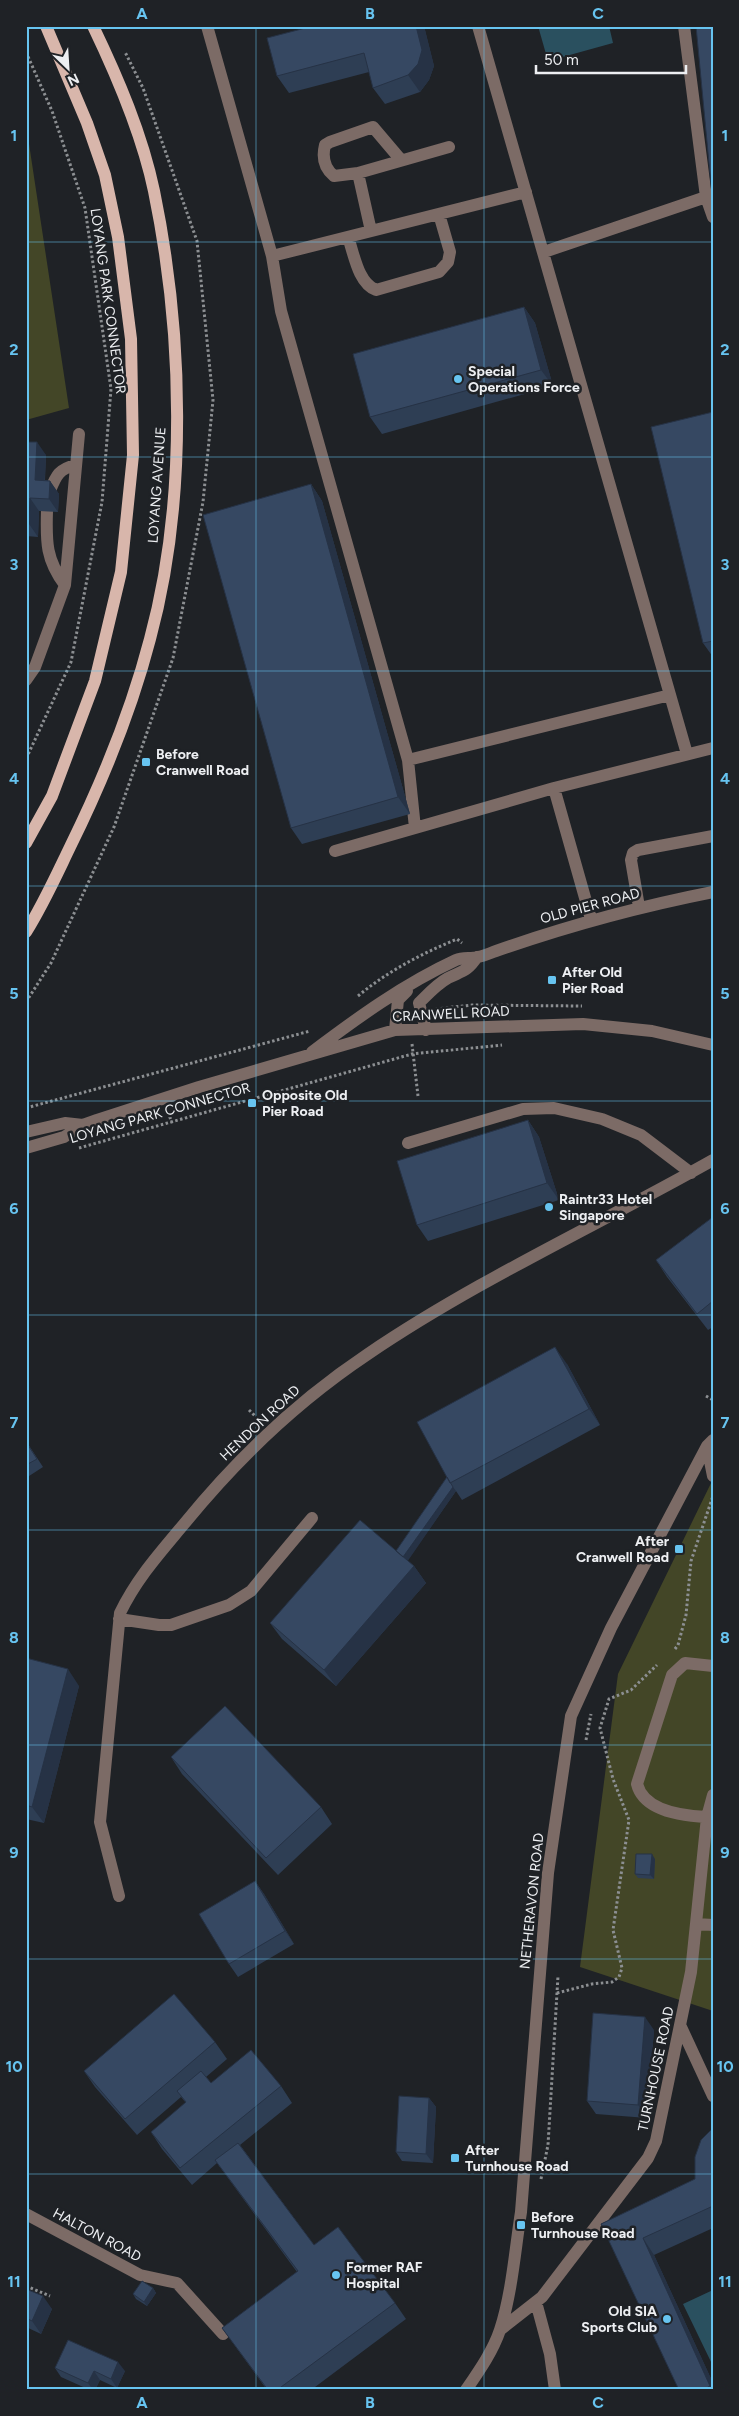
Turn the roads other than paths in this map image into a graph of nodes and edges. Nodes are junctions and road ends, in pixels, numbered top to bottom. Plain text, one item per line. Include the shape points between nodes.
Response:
1 (46, 26) edge
2 (93, 26) edge
3 (207, 26) edge
4 (478, 26) edge
5 (684, 26) edge
6 (449, 147) dead end
7 (401, 160) junction
8 (358, 173) junction
9 (526, 192) junction
10 (706, 197) junction
11 (439, 214) junction
12 (713, 217) edge
13 (372, 231) junction
14 (348, 237) junction
15 (544, 252) junction
16 (272, 256) junction
17 (79, 434) dead end
18 (76, 465) junction
19 (49, 493) edge
20 (47, 511) edge
21 (65, 585) junction
22 (26, 680) edge
23 (670, 695) junction
24 (713, 748) edge
25 (687, 754) junction
26 (408, 760) junction
27 (554, 788) junction
28 (415, 828) junction
29 (713, 836) edge
30 (26, 843) edge
31 (334, 851) dead end
32 (713, 892) edge
33 (640, 907) junction
34 (591, 919) junction
35 (26, 932) edge
36 (477, 957) junction
37 (420, 978) junction
38 (395, 1030) junction
39 (426, 1030) junction
40 (713, 1045) edge
41 (308, 1055) junction
42 (83, 1125) junction
43 (26, 1132) edge
44 (408, 1143) dead end
45 (26, 1148) edge
46 (713, 1160) edge
47 (691, 1173) junction
48 (710, 1443) edge
49 (713, 1476) edge
50 (312, 1518) dead end
51 (119, 1619) junction
52 (713, 1666) edge
53 (713, 1795) edge
54 (710, 1822) edge
55 (119, 1896) dead end
56 (696, 1924) junction
57 (713, 1925) edge
58 (680, 2027) junction
59 (713, 2096) edge
60 (26, 2214) edge
61 (615, 2224) edge
62 (588, 2237) junction
63 (536, 2302) junction
64 (500, 2330) junction
65 (223, 2334) edge
66 (466, 2390) edge
67 (555, 2390) edge

1 - 30 main road, LOYANG AVENUE via 87,122 105,175 118,237 130,339 133,455 121,572 95,681 52,796
2 - 35 main road, LOYANG AVENUE via 135,128 154,190 170,293 175,360 176,455 165,563 151,637 136,688 96,795
3 - 16 street
4 - 9 street
5 - 10 street
6 - 7 street
7 - 8 street
7 - 8 street via 373,127 325,144 323,154 329,172 334,176
8 - 13 street
9 - 11 street
9 - 15 street
10 - 12 street
10 - 15 street
11 - 13 street
11 - 14 street via 450,252 448,262 439,272 376,290 363,280
13 - 14 street
14 - 16 street
15 - 23 street
16 - 26 street via 281,311
17 - 18 street
18 - 19 street via 64,468 55,478
18 - 21 street
20 - 21 street via 46,537 53,569
21 - 22 street via 35,666
23 - 25 street
23 - 26 street
24 - 25 street
25 - 27 street
26 - 28 street
27 - 28 street
27 - 34 street
28 - 31 street
29 - 33 street via 632,853
32 - 33 street, OLD PIER ROAD
33 - 34 street, OLD PIER ROAD
34 - 36 street, OLD PIER ROAD
36 - 37 street, OLD PIER ROAD via 458,959
36 - 39 street, OLD PIER ROAD via 467,970 447,978 419,1003
37 - 38 street, OLD PIER ROAD via 398,1000
37 - 41 street, OLD PIER ROAD via 367,1011
38 - 39 street, CRANWELL ROAD
38 - 41 street, CRANWELL ROAD
39 - 40 street, CRANWELL ROAD via 583,1024 652,1031
41 - 42 street, CRANWELL ROAD
42 - 43 street, CRANWELL ROAD via 65,1123
42 - 45 street, CRANWELL ROAD via 64,1137
44 - 47 street via 523,1109 554,1108 602,1119 641,1135
46 - 47 street, HENDON ROAD
47 - 51 street, HENDON ROAD via 453,1301 367,1354 302,1403 210,1491 134,1584
48 - 49 street
48 - 64 street, NETHERAVON ROAD via 611,1628 571,1716 548,1873 521,2212
50 - 51 street via 250,1591 229,1604 171,1625
51 - 55 street, HENDON ROAD via 100,1822
52 - 54 street via 684,1663 672,1675 637,1784 639,1791 660,1808
53 - 54 street, TURNHOUSE ROAD
54 - 56 street, TURNHOUSE ROAD
56 - 57 street
56 - 58 street, TURNHOUSE ROAD via 692,1972
58 - 59 street
58 - 62 street, TURNHOUSE ROAD via 656,2141 648,2158
60 - 65 street, HALTON ROAD via 140,2275 177,2283
61 - 62 street
62 - 63 street, TURNHOUSE ROAD
63 - 64 street, TURNHOUSE ROAD
63 - 67 street via 550,2354
64 - 66 street, NETHERAVON ROAD

